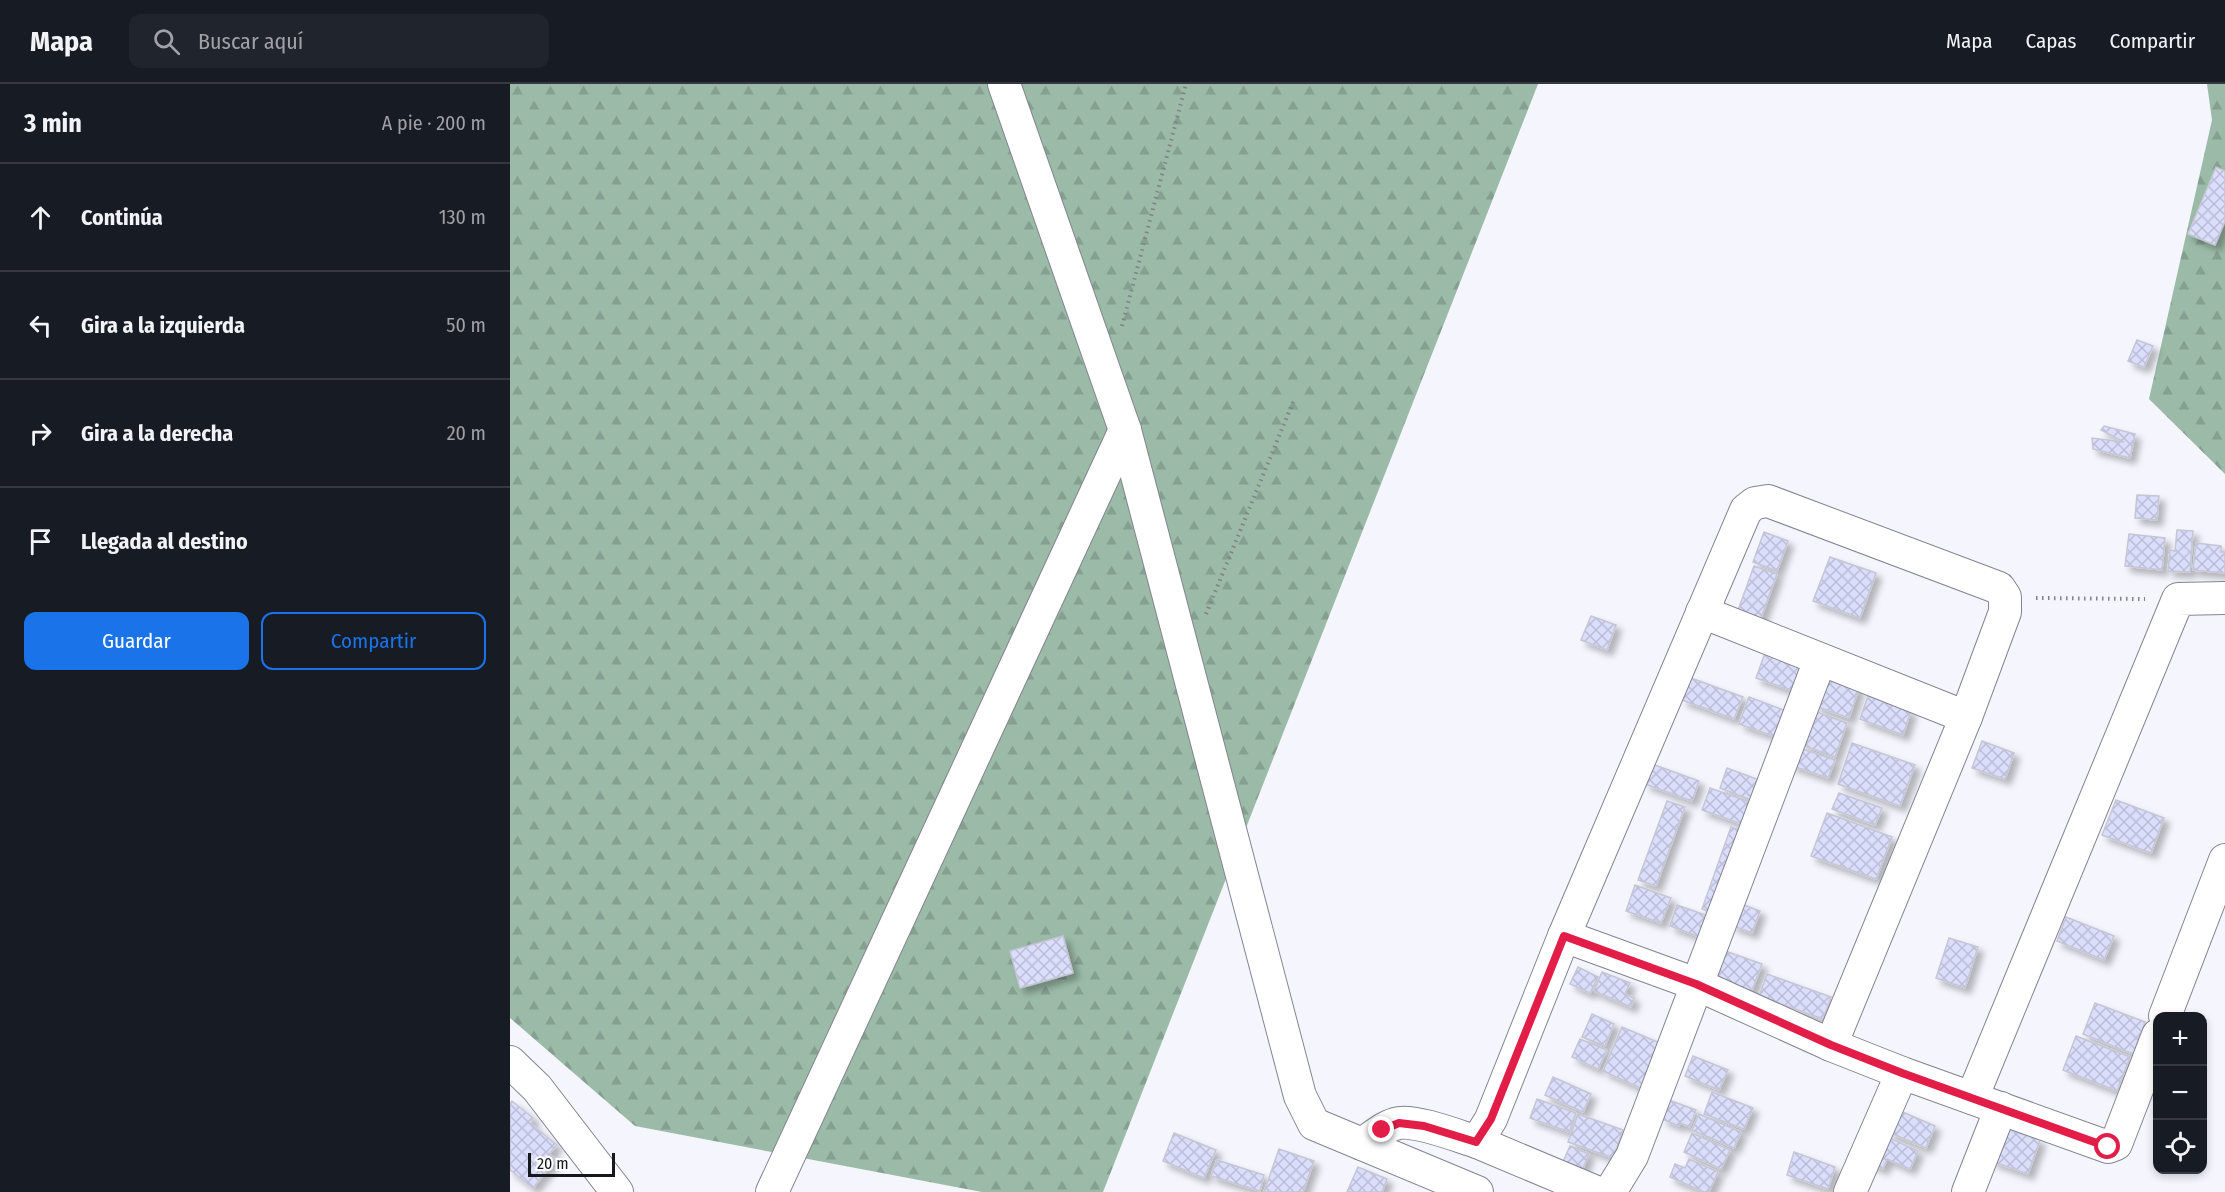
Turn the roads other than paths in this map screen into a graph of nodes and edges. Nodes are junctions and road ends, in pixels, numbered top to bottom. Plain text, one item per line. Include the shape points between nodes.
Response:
1 (1004, 84) edge
2 (1125, 430) junction
3 (2225, 598) edge
4 (1702, 612) junction
5 (1820, 660) junction
6 (1966, 717) junction
7 (2225, 860) edge
8 (1564, 936) junction
9 (1696, 984) junction
10 (2167, 1012) edge
11 (1831, 1045) junction
12 (2153, 1046) edge
13 (510, 1062) edge
14 (1902, 1073) junction
15 (1986, 1103) junction
16 (1476, 1142) junction
17 (1362, 1144) junction
18 (616, 1192) edge
19 (772, 1192) edge
20 (1477, 1192) edge
21 (1596, 1192) edge
22 (1610, 1192) edge
23 (1850, 1192) edge
24 (1968, 1192) edge

1 - 2 street
2 - 17 street via 1300,1096 1314,1124
2 - 19 street
3 - 15 street via 2178,599
4 - 5 street
4 - 6 street via 1746,510 1755,503 1768,501 1999,588 2005,597 2006,612
4 - 8 street
5 - 6 street
5 - 9 street
6 - 11 street
7 - 10 street
8 - 9 street
8 - 16 street via 1491,1119
9 - 11 street
9 - 22 street via 1632,1156
11 - 14 street
12 - 15 street via 2116,1144 2108,1147
13 - 18 street via 537,1088
14 - 15 street
14 - 23 street
15 - 24 street
16 - 17 street via 1424,1126 1399,1123
16 - 21 street
17 - 20 street

